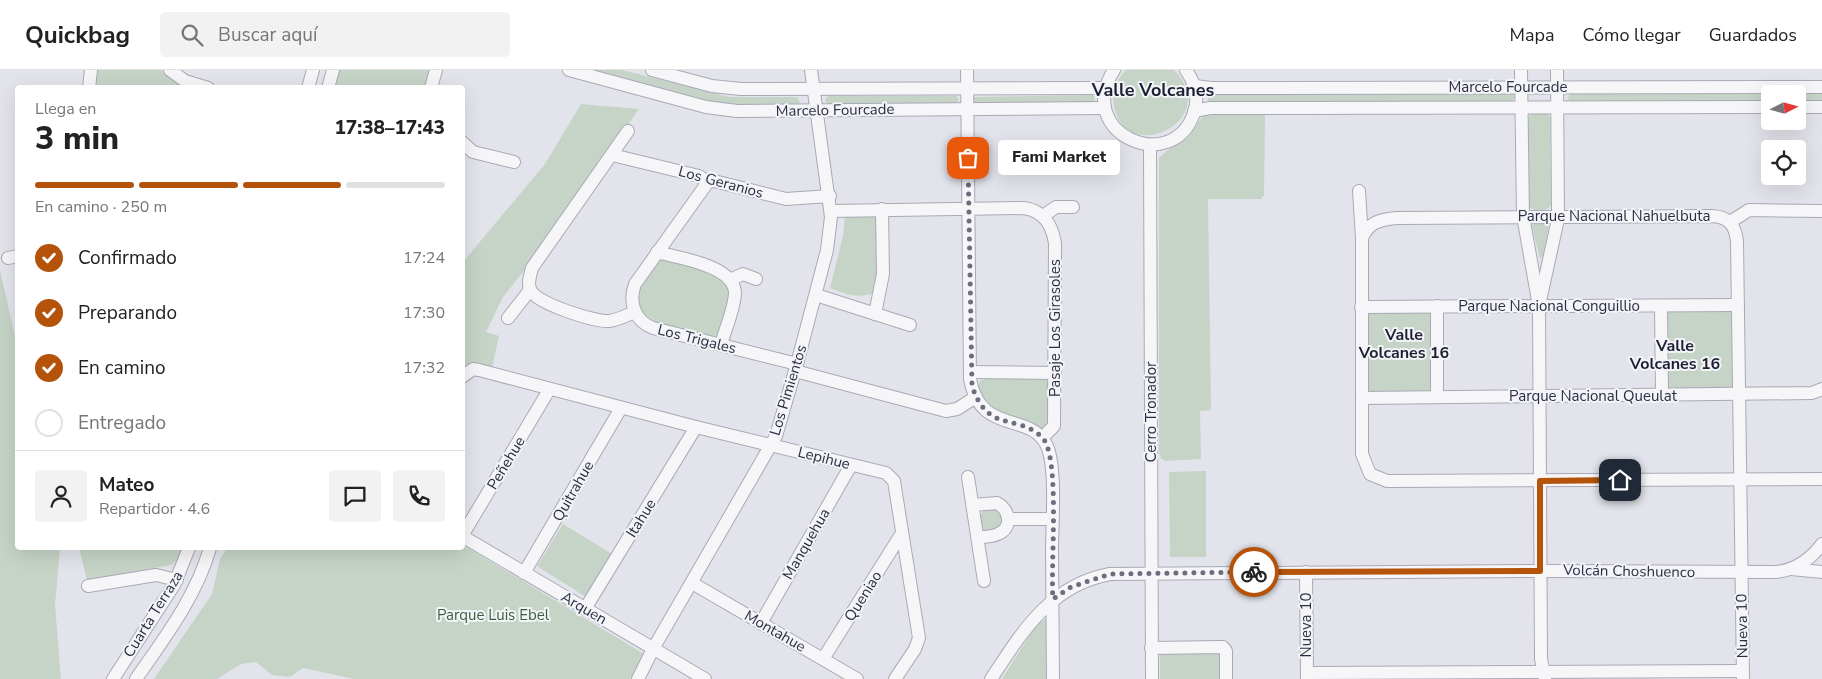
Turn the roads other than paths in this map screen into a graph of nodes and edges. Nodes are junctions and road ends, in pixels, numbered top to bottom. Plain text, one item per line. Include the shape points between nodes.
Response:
1 (91, 70) edge
2 (170, 70) edge
3 (313, 70) edge
4 (333, 70) edge
5 (436, 70) edge
6 (569, 70) edge
7 (652, 70) edge
8 (811, 70) edge
9 (968, 70) edge
10 (1114, 70) edge
11 (1186, 70) edge
12 (1522, 70) edge
13 (1557, 70) edge
14 (89, 85) edge
15 (197, 85) edge
16 (309, 85) edge
17 (329, 85) edge
18 (432, 85) edge
19 (1195, 86) junction
20 (1522, 87) junction
21 (1822, 87) edge
22 (1105, 88) junction
23 (1557, 88) junction
24 (967, 89) junction
25 (814, 90) junction
26 (1822, 106) edge
27 (1761, 107) edge
28 (1806, 107) edge
29 (968, 108) junction
30 (1105, 108) junction
31 (1522, 108) junction
32 (1558, 108) junction
33 (817, 109) junction
34 (1194, 111) junction
35 (628, 131) dead end
36 (465, 145) edge
37 (1150, 145) junction
38 (612, 156) junction
39 (514, 162) dead end
40 (708, 182) junction
41 (1359, 191) dead end
42 (830, 196) junction
43 (1074, 207) dead end
44 (882, 209) junction
45 (968, 209) junction
46 (831, 211) junction
47 (1822, 211) edge
48 (1043, 216) junction
49 (1523, 216) junction
50 (1558, 216) junction
51 (1730, 222) junction
52 (1362, 238) junction
53 (657, 252) junction
54 (756, 279) dead end
55 (730, 280) junction
56 (530, 290) junction
57 (816, 295) junction
58 (1738, 305) junction
59 (1436, 306) junction
60 (1539, 306) junction
61 (1662, 306) junction
62 (1361, 307) junction
63 (635, 312) junction
64 (875, 314) junction
65 (508, 318) dead end
66 (910, 325) dead end
67 (721, 345) junction
68 (796, 368) junction
69 (970, 372) junction
70 (1054, 372) junction
71 (465, 376) edge
72 (1822, 389) edge
73 (549, 390) junction
74 (1540, 396) junction
75 (1662, 396) junction
76 (1738, 396) junction
77 (976, 397) junction
78 (1437, 397) junction
79 (1362, 398) junction
80 (621, 408) junction
81 (696, 427) junction
82 (1042, 438) junction
83 (771, 445) junction
84 (851, 465) junction
85 (968, 477) dead end
86 (1822, 479) edge
87 (1740, 480) junction
88 (1540, 481) junction
89 (973, 505) junction
90 (1009, 519) junction
91 (1052, 519) junction
92 (465, 531) edge
93 (902, 533) junction
94 (465, 538) edge
95 (978, 538) junction
96 (1822, 544) edge
97 (188, 550) edge
98 (209, 550) edge
99 (185, 560) junction
100 (205, 566) junction
101 (1792, 569) junction
102 (1540, 571) junction
103 (1151, 572) junction
104 (1306, 572) junction
105 (1740, 572) junction
106 (1822, 572) edge
107 (524, 573) junction
108 (177, 580) junction
109 (984, 581) dead end
110 (692, 583) junction
111 (88, 586) dead end
112 (1053, 599) junction
113 (585, 609) junction
114 (761, 623) junction
115 (1152, 648) junction
116 (653, 649) junction
117 (823, 659) junction
118 (1544, 675) edge
119 (1650, 675) edge
120 (1743, 675) edge
121 (1307, 676) edge
122 (1400, 676) edge
123 (1473, 676) edge
124 (112, 679) edge
125 (136, 679) edge
126 (638, 679) edge
127 (705, 679) edge
128 (857, 679) edge
129 (895, 679) edge
130 (991, 679) edge
131 (1053, 679) edge
132 (1152, 679) edge
133 (1226, 679) edge

1 - 14 street
2 - 15 street
3 - 16 street
4 - 17 street
5 - 18 street
6 - 33 street, Marcelo Fourcade via 726,110
7 - 25 street, Marcelo Fourcade via 728,89
8 - 25 street, Los Pimientos
9 - 24 street
10 - 22 street
11 - 19 street
12 - 20 street
13 - 23 street
19 - 20 street, Marcelo Fourcade
19 - 34 street
20 - 23 street, Marcelo Fourcade
20 - 31 street
21 - 23 street, Marcelo Fourcade
22 - 24 street, Marcelo Fourcade
22 - 30 street
23 - 32 street
24 - 25 street, Marcelo Fourcade
24 - 29 street
25 - 33 street, Los Pimientos
26 - 28 street
27 - 32 street, Marcelo Fourcade
29 - 30 street, Marcelo Fourcade
29 - 33 street, Marcelo Fourcade
29 - 45 street
30 - 37 street via 1121,134 1140,144
31 - 32 street, Marcelo Fourcade
31 - 34 street, Marcelo Fourcade via 1210,108
31 - 49 street
32 - 50 street
33 - 42 street, Los Pimientos
34 - 37 street via 1178,136
35 - 38 street
36 - 39 street via 473,152
37 - 103 street, Cerro Tronador
38 - 40 street, Los Geranios via 699,176
38 - 56 street via 532,268
40 - 42 street, Los Geranios via 786,200
40 - 53 street
41 - 52 street
42 - 46 street, Los Pimientos
43 - 48 street via 1056,207
44 - 45 street
44 - 46 street
44 - 64 street via 883,274
45 - 48 street via 1024,208
45 - 69 street
46 - 57 street, Los Pimientos via 830,236
47 - 51 street via 1749,210
48 - 70 street, Pasaje Los Girasoles via 1055,243
49 - 50 street, Parque Nacional Nahuelbuta
49 - 52 street, Parque Nacional Nahuelbuta via 1383,219 1368,227
49 - 60 street
50 - 51 street, Parque Nacional Nahuelbuta via 1712,216 1723,217
50 - 60 street
51 - 58 street, Parque Nacional Nahuelbuta via 1736,231 1737,241
52 - 62 street
53 - 55 street via 718,270
53 - 63 street via 635,284 632,299
54 - 55 street via 742,274
55 - 67 street via 734,295
56 - 63 street via 550,305 604,320
56 - 65 street
57 - 64 street
57 - 68 street, Los Pimientos
58 - 61 street, Parque Nacional Conguillio
58 - 76 street, Parque Nacional Nahuelbuta
59 - 60 street, Parque Nacional Conguillio
59 - 62 street, Parque Nacional Conguillio
59 - 78 street
60 - 61 street, Parque Nacional Conguillio
60 - 74 street
61 - 75 street
62 - 79 street
63 - 67 street, Los Trigales via 649,326
64 - 66 street
67 - 68 street, Los Trigales
68 - 77 street, Los Trigales via 946,411 957,410
68 - 83 street, Los Pimientos
69 - 70 street
69 - 77 street
70 - 82 street, Pasaje Los Girasoles via 1054,426
71 - 73 street, Lepihue via 476,370
72 - 76 street, Parque Nacional Queulat via 1812,394
73 - 80 street, Lepihue
73 - 92 street, Peñehue
74 - 75 street, Parque Nacional Queulat
74 - 78 street, Parque Nacional Queulat
74 - 88 street
75 - 76 street, Parque Nacional Queulat
76 - 87 street, Parque Nacional Nahuelbuta
77 - 82 street via 993,416 1032,430
78 - 79 street, Parque Nacional Queulat
79 - 88 street via 1362,454 1370,474 1387,481
80 - 81 street, Lepihue
80 - 107 street, Quitrahue
81 - 83 street, Lepihue
81 - 113 street, Itahue
82 - 91 street via 1048,446 1051,460
83 - 84 street, Lepihue
83 - 110 street, Los Pimientos
84 - 93 street, Lepihue via 886,473 894,482
84 - 114 street, Manquehua
85 - 89 street
86 - 87 street
87 - 88 street
87 - 105 street, Parque Nacional Nahuelbuta
88 - 102 street
89 - 90 street via 997,503 1005,509
89 - 95 street
90 - 91 street
90 - 95 street via 1000,533
91 - 112 street
93 - 117 street, Queniao
93 - 129 street, Lepihue via 919,638
94 - 107 street, Arquen
95 - 109 street
96 - 101 street via 1805,562
97 - 99 street, Cuarta Terraza
98 - 100 street, Cuarta Terraza
99 - 100 street
99 - 108 street, Cuarta Terraza
100 - 125 street, Cuarta Terraza via 193,594
101 - 105 street, Volcán Choshuenco
101 - 106 street, Volcán Choshuenco
102 - 104 street, Volcán Choshuenco
102 - 105 street, Volcán Choshuenco
102 - 118 street
103 - 104 street, Volcán Choshuenco
103 - 112 street, Volcán Choshuenco via 1100,576 1071,587
103 - 115 street, Cerro Tronador
104 - 121 street, Nueva 10
105 - 120 street, Nueva 10
107 - 113 street, Arquen
108 - 111 street via 156,575
108 - 124 street, Cuarta Terraza
110 - 114 street, Montahue
110 - 116 street, Los Pimientos
112 - 130 street, Volcán Choshuenco via 1035,615
112 - 131 street
113 - 116 street, Arquen
114 - 117 street, Montahue
115 - 132 street, Cerro Tronador
115 - 133 street via 1226,649
116 - 126 street, Los Pimientos
116 - 127 street, Arquen
117 - 128 street, Montahue
118 - 119 street
118 - 123 street
119 - 120 street
121 - 122 street
122 - 123 street

